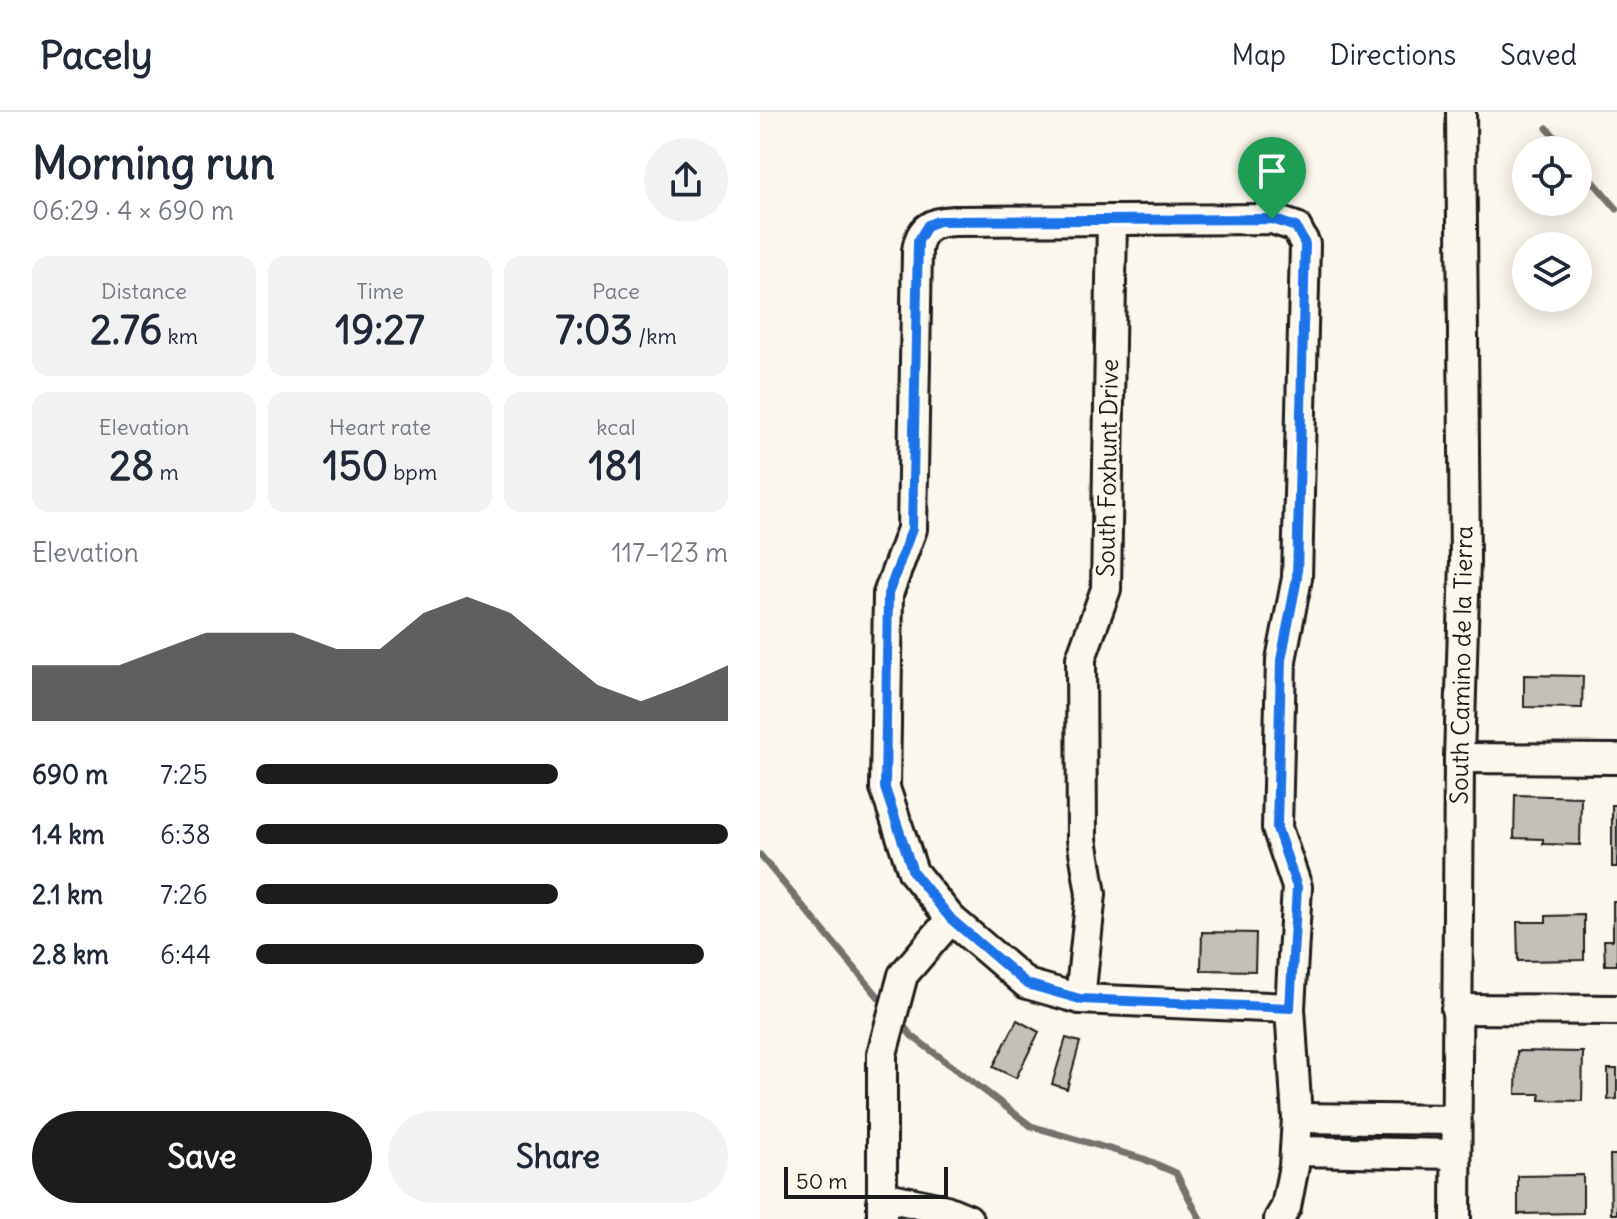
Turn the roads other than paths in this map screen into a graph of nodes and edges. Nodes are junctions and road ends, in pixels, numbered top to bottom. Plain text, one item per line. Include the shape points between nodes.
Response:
1 (1461, 112) edge
2 (1112, 220) junction
3 (1459, 758) junction
4 (1617, 759) edge
5 (951, 919) junction
6 (1080, 999) junction
7 (1290, 1008) junction
8 (1456, 1009) junction
9 (1617, 1010) edge
10 (1297, 1118) junction
11 (1456, 1120) junction
12 (1295, 1151) junction
13 (1456, 1154) junction
14 (882, 1207) edge
15 (968, 1219) edge
16 (1279, 1219) edge
17 (1456, 1219) edge

1 - 3 street, South Camino de la Tierra via 1465,561
2 - 5 street via 938,221 922,232 916,265 912,529 888,594 885,788 913,872
2 - 6 street, South Foxhunt Drive via 1106,589 1081,658 1082,839 1091,894
2 - 7 street via 1272,219 1296,227 1305,244 1297,578 1281,660 1277,828 1297,887
3 - 4 street
3 - 8 street, South Camino de la Tierra
5 - 6 street via 1027,984
5 - 14 street via 903,975 882,1054
6 - 7 street
7 - 10 street
8 - 9 street
8 - 11 street, South Camino de la Tierra
10 - 11 street
10 - 12 street
11 - 13 street, South Camino de la Tierra
12 - 13 street
12 - 16 street via 1286,1207
13 - 17 street, South Camino de la Tierra
14 - 15 street via 946,1210

